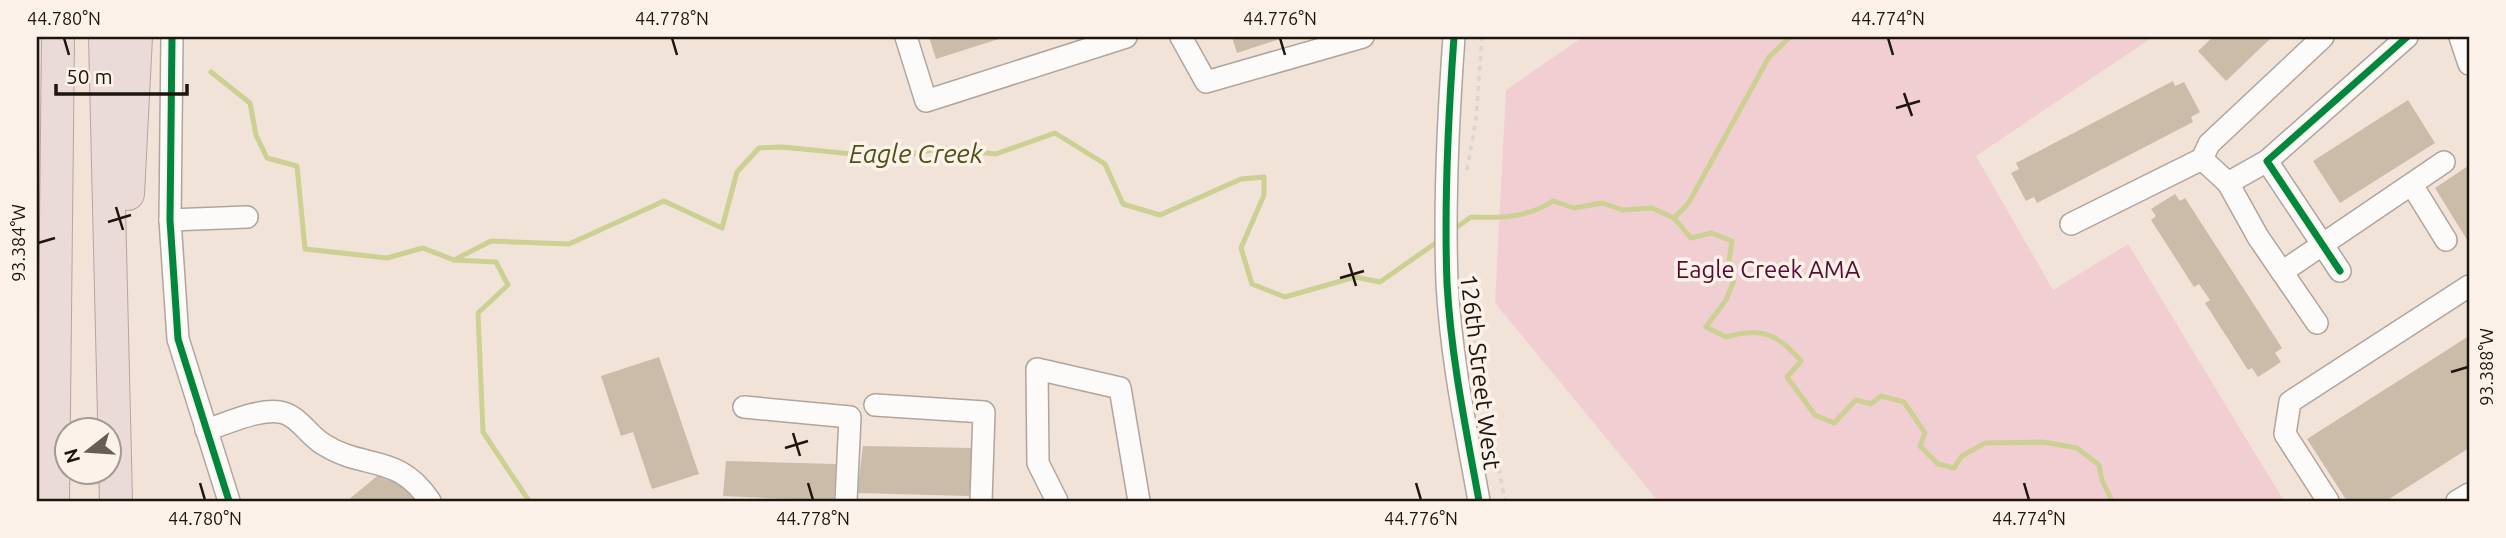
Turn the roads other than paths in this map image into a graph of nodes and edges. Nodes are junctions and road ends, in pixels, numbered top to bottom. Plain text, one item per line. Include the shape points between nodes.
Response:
1 (43, 37) edge
2 (58, 37) edge
3 (105, 37) edge
4 (136, 37) edge
5 (172, 37) edge
6 (906, 37) edge
7 (1126, 37) edge
8 (1181, 37) edge
9 (1363, 37) edge
10 (1454, 37) edge
11 (2323, 37) edge
12 (2407, 37) edge
13 (2460, 37) edge
14 (2469, 64) edge
15 (2202, 159) junction
16 (2267, 161) junction
17 (2444, 162) dead end
18 (2228, 183) junction
19 (2412, 185) junction
20 (247, 217) dead end
21 (170, 220) junction
22 (2071, 224) dead end
23 (2446, 240) dead end
24 (2321, 245) junction
25 (2340, 271) dead end
26 (2282, 272) junction
27 (2469, 286) edge
28 (2317, 323) dead end
29 (53, 369) junction
30 (875, 405) dead end
31 (744, 407) dead end
32 (115, 416) edge
33 (116, 416) edge
34 (206, 429) junction
35 (2469, 494) edge
36 (53, 501) edge
37 (229, 501) edge
38 (430, 501) edge
39 (846, 501) edge
40 (981, 501) edge
41 (1057, 501) edge
42 (1139, 501) edge
43 (1479, 501) edge
44 (2328, 501) edge
45 (2457, 501) edge

1 - 29 highway
2 - 29 highway
3 - 32 highway
4 - 33 highway
5 - 21 street
6 - 7 street via 926,101
8 - 9 street via 1206,82
10 - 43 street, 126th Street West via 1445,200 1447,286
11 - 15 street via 2209,144
12 - 16 street
13 - 14 street
15 - 18 street
15 - 22 street
16 - 18 street
16 - 24 street
17 - 19 street
18 - 26 street
19 - 23 street
19 - 24 street
20 - 21 street
21 - 34 street via 178,339
24 - 25 street
24 - 26 street
26 - 28 street
27 - 44 street via 2290,402 2285,434
29 - 36 highway
30 - 40 street via 984,412
31 - 39 street via 850,417
34 - 37 street
34 - 38 street via 262,412 285,413 336,453 405,474
35 - 45 street
41 - 42 street via 1038,463 1037,369 1120,388

